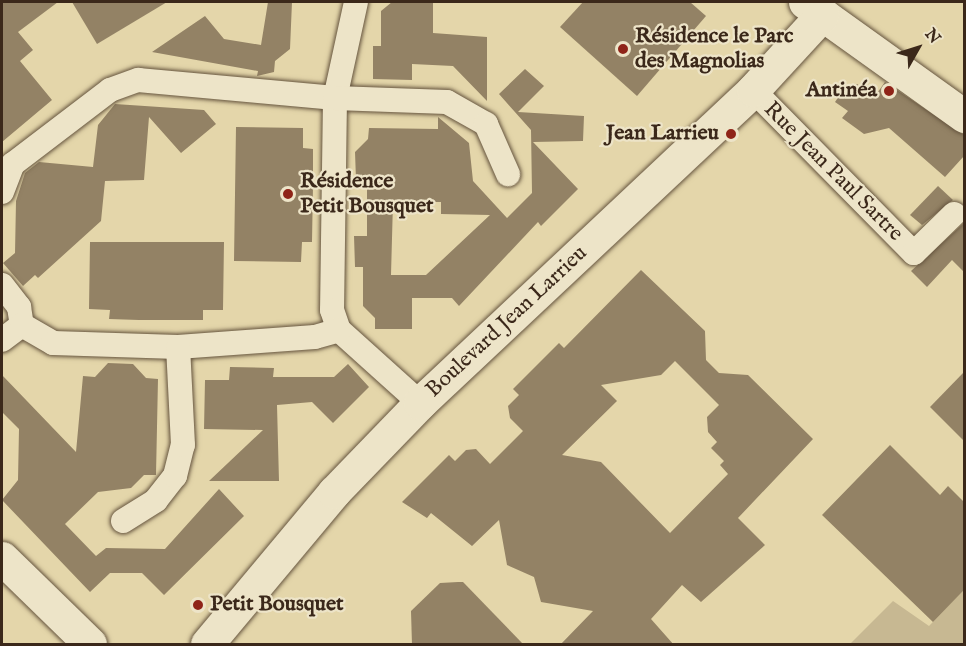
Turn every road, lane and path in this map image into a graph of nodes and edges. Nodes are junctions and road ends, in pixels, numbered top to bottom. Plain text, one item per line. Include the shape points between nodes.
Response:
1 (356, 2) edge
2 (814, 8) edge
3 (753, 90) junction
4 (335, 98) junction
5 (964, 116) edge
6 (508, 174) dead end
7 (2, 192) edge
8 (954, 214) dead end
9 (2, 285) edge
10 (22, 325) junction
11 (339, 330) junction
12 (2, 340) edge
13 (178, 347) junction
14 (420, 403) junction
15 (123, 520) dead end
16 (4, 563) edge
17 (90, 645) edge
18 (207, 645) edge

1 - 4 street
2 - 3 street, Boulevard Jean Larrieu
2 - 5 street
3 - 8 street, Rue Jean Paul Sartre via 914,254
3 - 14 street, Boulevard Jean Larrieu
4 - 6 street via 447,102 467,110 496,138
4 - 7 street via 138,80 110,90 13,164
4 - 11 street via 332,310
9 - 10 street via 19,307
10 - 12 street
10 - 13 street via 53,343
11 - 13 street via 315,337
11 - 14 street
13 - 15 street via 183,445 175,476 156,500
14 - 18 street, Boulevard Jean Larrieu via 334,492
16 - 17 street

